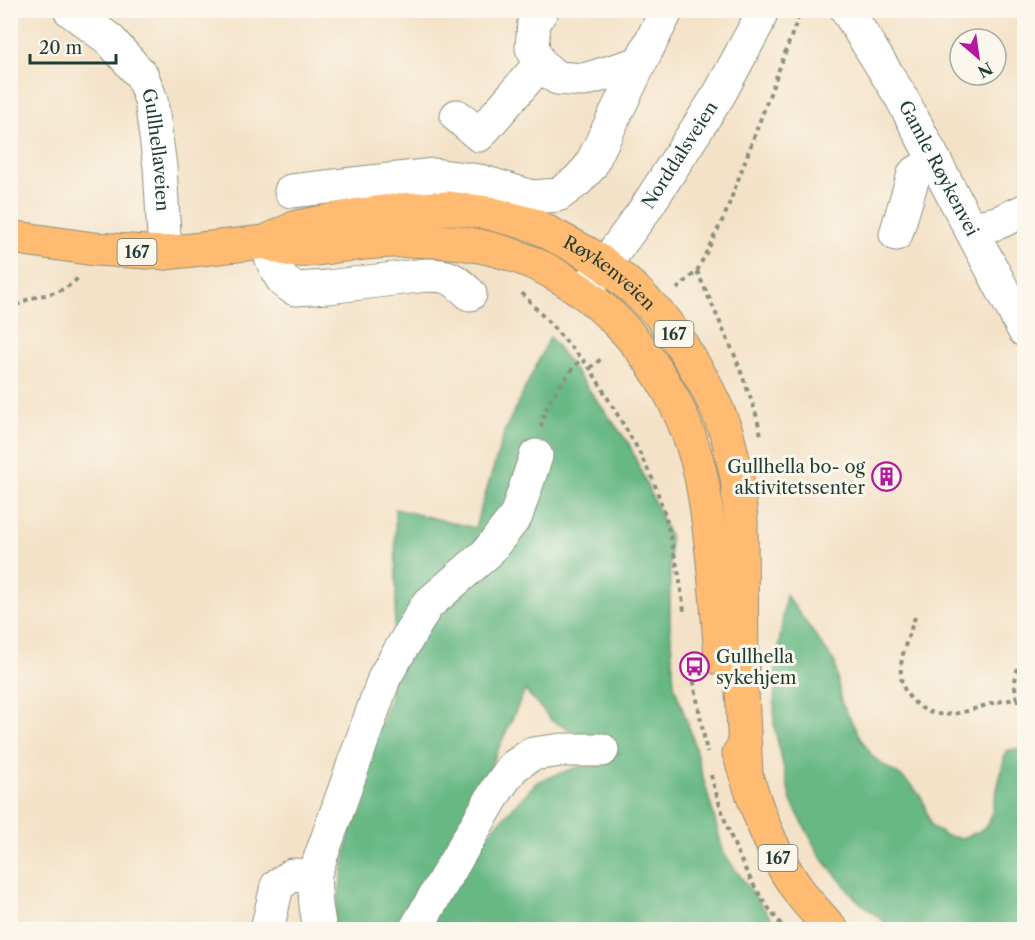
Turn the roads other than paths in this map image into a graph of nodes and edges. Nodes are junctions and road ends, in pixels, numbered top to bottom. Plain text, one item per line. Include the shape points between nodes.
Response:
1 (70, 10) edge
2 (542, 10) edge
3 (667, 10) edge
4 (762, 10) edge
5 (847, 10) edge
6 (640, 63) junction
7 (540, 64) junction
8 (457, 116) dead end
9 (935, 161) junction
10 (291, 191) dead end
11 (1024, 211) edge
12 (971, 228) junction
13 (896, 234) dead end
14 (10, 237) edge
15 (265, 243) junction
16 (165, 253) junction
17 (604, 264) junction
18 (584, 293) junction
19 (470, 294) dead end
20 (1024, 330) edge
21 (536, 456) road end
22 (602, 750) dead end
23 (746, 775) junction
24 (314, 876) junction
25 (267, 930) edge
26 (320, 930) edge
27 (415, 930) edge
28 (832, 930) edge

1 - 16 street, Gullhellaveien via 110,40 142,76 151,100 160,167
2 - 7 street via 534,22 532,48
3 - 6 street
4 - 17 street, Norddalsveien via 720,93 644,211
5 - 9 street, Gamle Røykenvei
6 - 7 street via 584,80 557,78
6 - 10 street via 590,167 558,195 532,197 480,181 434,176
7 - 8 street via 479,135
9 - 12 street, Gamle Røykenvei
9 - 13 street via 914,174
11 - 12 street via 997,223
12 - 20 street, Gamle Røykenvei
14 - 16 main road, Røykenveien / 167 via 94,249
15 - 16 main road, Røykenveien / 167
15 - 17 main road, Røykenveien / 167 via 297,227 398,210 449,208 534,225
15 - 18 main road, Røykenveien / 167 via 296,251 405,241 467,244 523,259
15 - 19 street via 284,282 295,289 442,275 454,279
17 - 18 street, Norddalsveien
17 - 23 main road, Røykenveien / 167 via 659,314 678,339 704,382 729,441 741,520
18 - 23 main road, Røykenveien / 167 via 613,316 660,375 694,449 711,539 723,683
21 - 24 street via 516,516 487,553 427,606 385,676
22 - 27 street via 532,754 513,767
23 - 28 main road, Røykenveien / 167 via 780,861 803,897
24 - 25 street via 292,875 277,886
24 - 26 street

